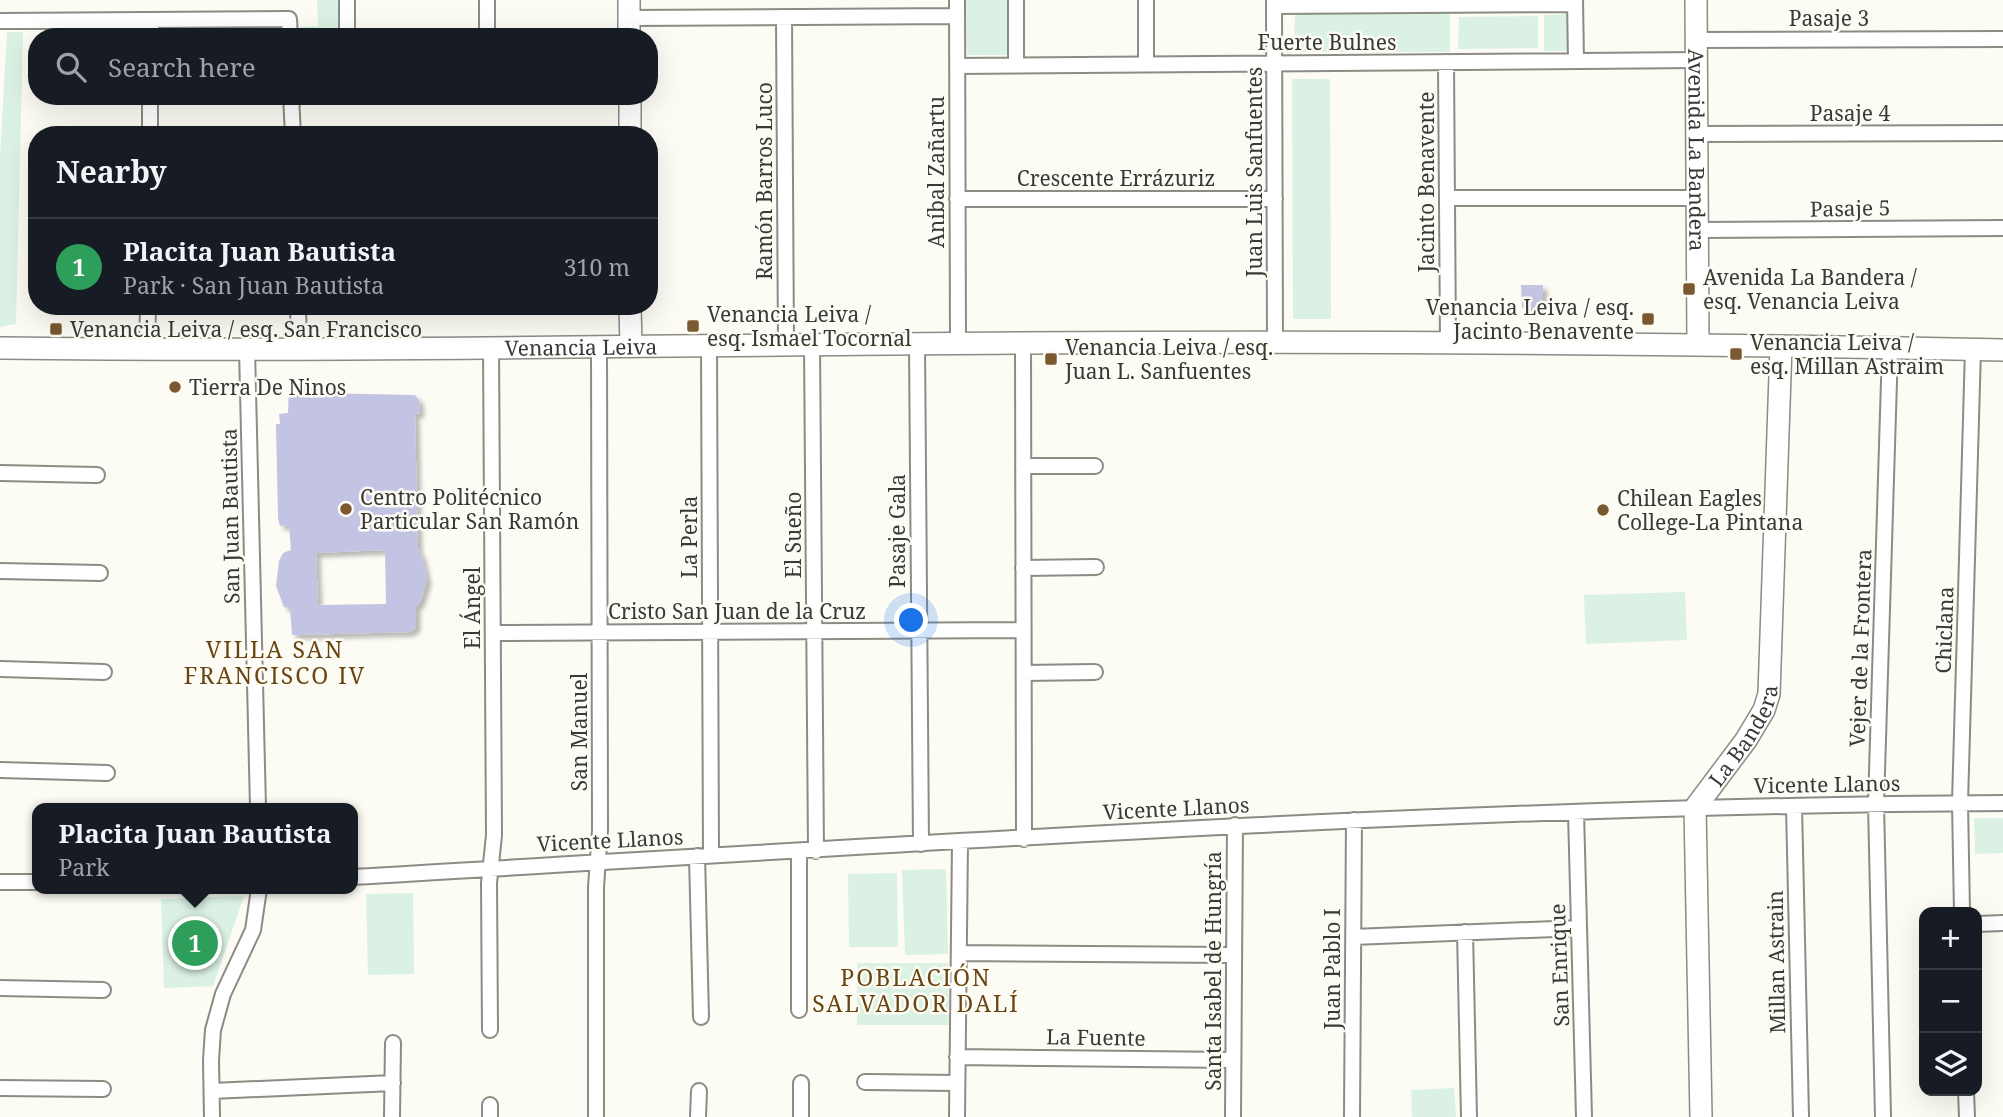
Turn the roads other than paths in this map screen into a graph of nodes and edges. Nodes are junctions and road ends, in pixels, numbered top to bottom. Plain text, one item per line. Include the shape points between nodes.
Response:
1 (347, 0) edge
2 (486, 0) edge
3 (957, 0) edge
4 (1016, 0) edge
5 (1146, 0) edge
6 (1696, 0) edge
7 (1575, 2) edge
8 (1274, 3) edge
9 (957, 16) junction
10 (784, 17) junction
11 (629, 18) edge
12 (151, 20) junction
13 (0, 21) edge
14 (151, 28) edge
15 (290, 28) edge
16 (347, 28) edge
17 (487, 28) edge
18 (2003, 39) edge
19 (1696, 50) junction
20 (1576, 61) junction
21 (1446, 62) junction
22 (1274, 63) junction
23 (1146, 64) junction
24 (1016, 65) junction
25 (957, 66) junction
26 (150, 105) edge
27 (292, 105) edge
28 (630, 105) edge
29 (150, 126) edge
30 (293, 126) edge
31 (630, 126) edge
32 (2003, 133) edge
33 (1697, 134) junction
34 (1447, 198) junction
35 (1697, 198) junction
36 (1275, 199) junction
37 (957, 200) junction
38 (2003, 228) edge
39 (1697, 230) junction
40 (148, 315) edge
41 (298, 315) edge
42 (631, 315) edge
43 (1023, 343) junction
44 (917, 344) junction
45 (958, 344) junction
46 (1275, 344) junction
47 (1448, 344) junction
48 (1698, 344) junction
49 (709, 345) junction
50 (786, 345) junction
51 (812, 345) junction
52 (599, 346) junction
53 (631, 346) junction
54 (1781, 346) junction
55 (491, 347) junction
56 (0, 348) edge
57 (299, 348) junction
58 (1890, 348) junction
59 (148, 349) junction
60 (247, 349) junction
61 (1973, 349) junction
62 (2003, 350) edge
63 (1023, 466) junction
64 (1095, 466) dead end
65 (0, 473) edge
66 (97, 475) dead end
67 (1096, 567) dead end
68 (1023, 568) junction
69 (0, 571) edge
70 (100, 573) dead end
71 (1023, 630) junction
72 (814, 631) junction
73 (919, 631) junction
74 (711, 632) junction
75 (600, 633) junction
76 (493, 634) junction
77 (0, 669) edge
78 (104, 672) dead end
79 (1095, 672) dead end
80 (1024, 673) junction
81 (0, 770) edge
82 (107, 773) dead end
83 (258, 803) edge
84 (1960, 803) junction
85 (2003, 803) edge
86 (1876, 804) junction
87 (1794, 806) junction
88 (1695, 808) junction
89 (1576, 812) junction
90 (1354, 820) junction
91 (1235, 825) junction
92 (1024, 839) junction
93 (960, 842) junction
94 (920, 844) junction
95 (816, 850) junction
96 (799, 851) junction
97 (704, 856) junction
98 (599, 861) junction
99 (492, 869) junction
100 (358, 877) edge
101 (0, 882) edge
102 (32, 882) edge
103 (258, 894) edge
104 (1962, 907) edge
105 (2003, 923) edge
106 (1982, 924) edge
107 (1579, 928) junction
108 (1465, 932) junction
109 (1353, 937) junction
110 (958, 953) junction
111 (1234, 955) junction
112 (0, 988) edge
113 (103, 990) dead end
114 (799, 1010) dead end
115 (701, 1017) dead end
116 (491, 1030) dead end
117 (393, 1043) dead end
118 (957, 1057) junction
119 (1233, 1060) junction
120 (865, 1082) dead end
121 (393, 1083) junction
122 (801, 1083) dead end
123 (957, 1083) junction
124 (0, 1088) edge
125 (103, 1089) dead end
126 (212, 1091) junction
127 (699, 1091) dead end
128 (1966, 1096) edge
129 (212, 1117) edge
130 (392, 1117) edge
131 (596, 1117) edge
132 (698, 1117) edge
133 (801, 1117) edge
134 (957, 1117) edge
135 (1233, 1117) edge
136 (1352, 1117) edge
137 (1469, 1117) edge
138 (1584, 1117) edge
139 (1701, 1117) edge
140 (1801, 1117) edge
141 (1883, 1117) edge
142 (1967, 1117) edge

1 - 16 street
2 - 17 street
3 - 9 street, Aníbal Zañartu
4 - 24 street
5 - 23 street
6 - 19 street, Avenida La Bandera
7 - 8 street, Fuerte Bulnes
7 - 20 street
8 - 22 street, Juan Luis Sanfuentes
9 - 10 street
9 - 25 street, Aníbal Zañartu
10 - 11 street
10 - 50 street, Ramón Barros Luco
12 - 13 street
12 - 14 street
12 - 15 street via 289,19
18 - 19 street, Pasaje 3
19 - 20 street, Fuerte Bulnes
19 - 33 street, Avenida La Bandera
20 - 21 street, Fuerte Bulnes
21 - 22 street, Fuerte Bulnes
21 - 34 street, Jacinto Benavente
22 - 23 street, Fuerte Bulnes
22 - 36 street, Juan Luis Sanfuentes
23 - 24 street, Fuerte Bulnes
24 - 25 street, Fuerte Bulnes
25 - 37 street, Aníbal Zañartu
26 - 29 street
27 - 30 street
28 - 31 street
32 - 33 street, Pasaje 4
33 - 35 street, Avenida La Bandera
34 - 35 street
34 - 47 street, Jacinto Benavente
35 - 39 street, Avenida La Bandera
36 - 37 street, Crescente Errázuriz
36 - 46 street, Juan Luis Sanfuentes
37 - 45 street, Aníbal Zañartu
38 - 39 street, Pasaje 5
39 - 48 street, Avenida La Bandera
40 - 59 street
41 - 57 street
42 - 53 street
43 - 45 street, Venancia Leiva
43 - 46 street, Venancia Leiva
43 - 63 street
44 - 45 street, Venancia Leiva
44 - 51 street, Venancia Leiva
44 - 73 street, Pasaje Gala
46 - 47 street, Venancia Leiva
47 - 48 street, Venancia Leiva
48 - 54 street, Venancia Leiva
49 - 50 street, Venancia Leiva
49 - 53 street, Venancia Leiva
49 - 74 street, La Perla
50 - 51 street, Venancia Leiva
51 - 72 street, El Sueño
52 - 53 street, Venancia Leiva
52 - 55 street, Venancia Leiva
52 - 75 street, San Manuel
54 - 58 street, Venancia Leiva
54 - 88 street, La Bandera via 1769,694 1746,740
55 - 57 street, Venancia Leiva
55 - 76 street, El Ángel
56 - 59 street, Venancia Leiva
57 - 60 street, Venancia Leiva
58 - 61 street, Venancia Leiva
58 - 86 street, Vejer de la Frontera
59 - 60 street, Venancia Leiva
60 - 83 street, San Juan Bautista
61 - 62 street, Venancia Leiva
61 - 84 street, Chiclana
63 - 64 street
63 - 68 street
65 - 66 street
67 - 68 street
68 - 71 street
69 - 70 street
71 - 73 street, Cristo San Juan de la Cruz
71 - 80 street
72 - 73 street, Cristo San Juan de la Cruz
72 - 74 street, Cristo San Juan de la Cruz
72 - 95 street, El Sueño
73 - 94 street, Pasaje Gala
74 - 75 street, Cristo San Juan de la Cruz
74 - 97 street, La Perla
75 - 76 street, Cristo San Juan de la Cruz
75 - 98 street, San Manuel
76 - 99 street, El Ángel
77 - 78 street
79 - 80 street
80 - 92 street
81 - 82 street
84 - 85 street, Vicente Llanos
84 - 86 street, Vicente Llanos
84 - 104 street, Chiclana
86 - 87 street, Vicente Llanos
86 - 141 street, Vejer de la Frontera
87 - 88 street, Vicente Llanos
87 - 140 street, Millan Astrain
88 - 89 street, Vicente Llanos
88 - 139 street, La Bandera
89 - 90 street, Vicente Llanos
89 - 107 street, San Enrique
90 - 91 street, Vicente Llanos
90 - 109 street, Juan Pablo I
91 - 92 street, Vicente Llanos
91 - 111 street, Santa Isabel de Hungría
92 - 93 street, Vicente Llanos
93 - 94 street, Vicente Llanos
93 - 110 street
94 - 95 street, Vicente Llanos
95 - 96 street, Vicente Llanos
96 - 97 street, Vicente Llanos
96 - 114 street
97 - 98 street, Vicente Llanos
97 - 115 street, La Perla
98 - 99 street, Vicente Llanos
98 - 131 street, San Manuel
99 - 100 street, Vicente Llanos
99 - 116 street, El Ángel
101 - 102 street
103 - 126 street via 253,930 217,1012 211,1045
105 - 106 street
107 - 108 street
107 - 138 street, San Enrique
108 - 109 street
108 - 137 street
109 - 136 street, Juan Pablo I
110 - 111 street
110 - 118 street
111 - 119 street, Santa Isabel de Hungría
112 - 113 street
117 - 121 street
118 - 119 street, La Fuente
118 - 123 street
119 - 135 street, Santa Isabel de Hungría
120 - 123 street
121 - 126 street
121 - 130 street
122 - 133 street
123 - 134 street
124 - 125 street
126 - 129 street
127 - 132 street
128 - 142 street

